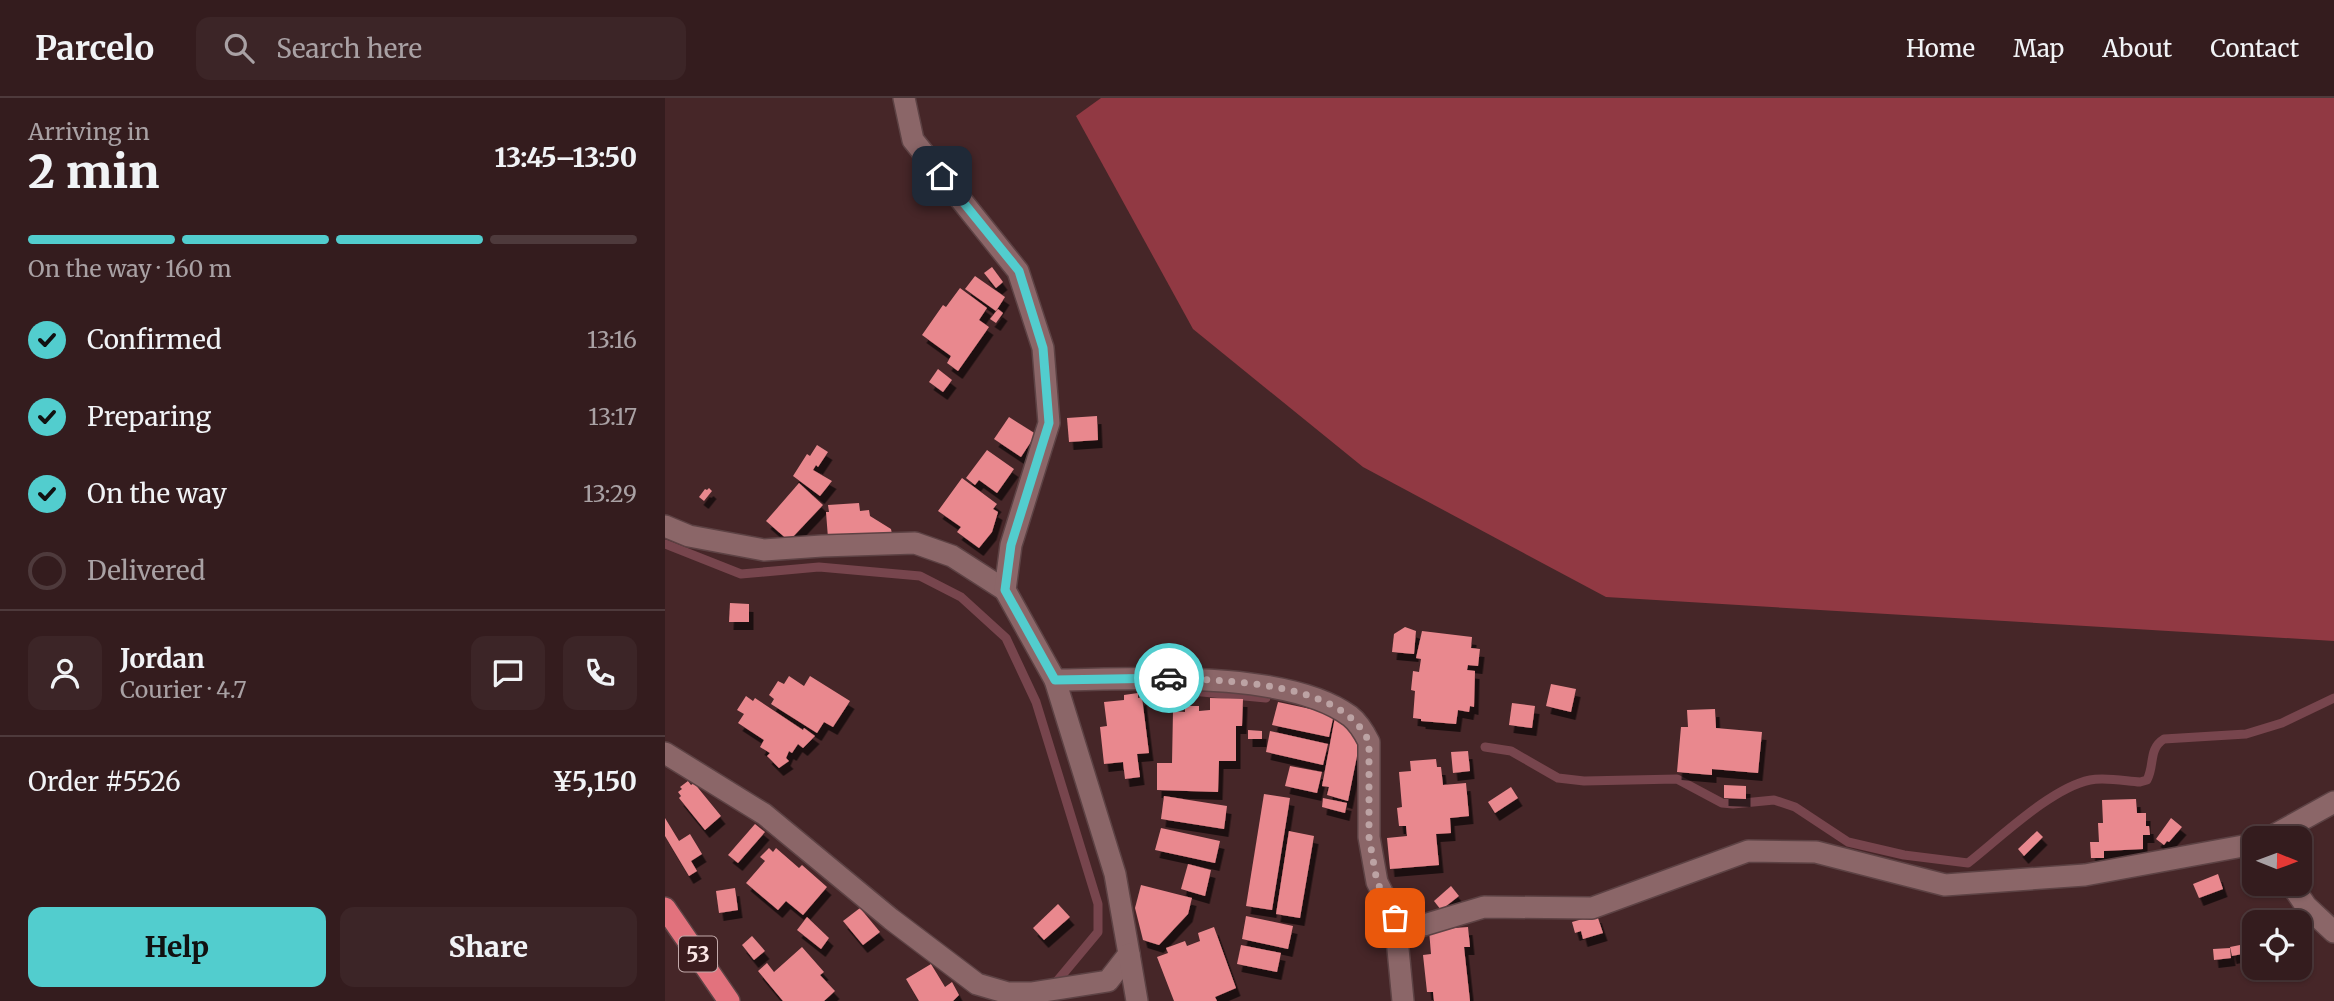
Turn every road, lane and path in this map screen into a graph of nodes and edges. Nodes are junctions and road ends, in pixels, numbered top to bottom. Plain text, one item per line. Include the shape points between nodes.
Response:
1 (904, 98) edge
2 (665, 526) edge
3 (1005, 590) junction
4 (1055, 680) junction
5 (665, 753) edge
6 (2334, 802) edge
7 (2291, 826) edge
8 (2242, 846) edge
9 (2300, 896) edge
10 (665, 908) edge
11 (1395, 918) junction
12 (2334, 932) edge
13 (1129, 954) junction
14 (729, 1001) edge
15 (1137, 1001) edge
16 (1403, 1001) edge

1 - 3 street via 913,140 1019,271 1043,348 1049,423 1011,545
2 - 3 street via 689,536 764,550 915,543 952,556
3 - 4 street
4 - 11 street via 1170,678 1270,686 1330,704 1353,718 1369,742 1369,837 1377,882
4 - 13 street via 1115,874
5 - 13 street via 764,814 977,984 1008,993 1031,993 1108,981
6 - 7 street
8 - 11 street via 2085,875 1945,885 1817,852 1748,851 1593,908 1484,907 1423,925
9 - 12 street
10 - 14 highway, 53
11 - 16 street
13 - 15 street

